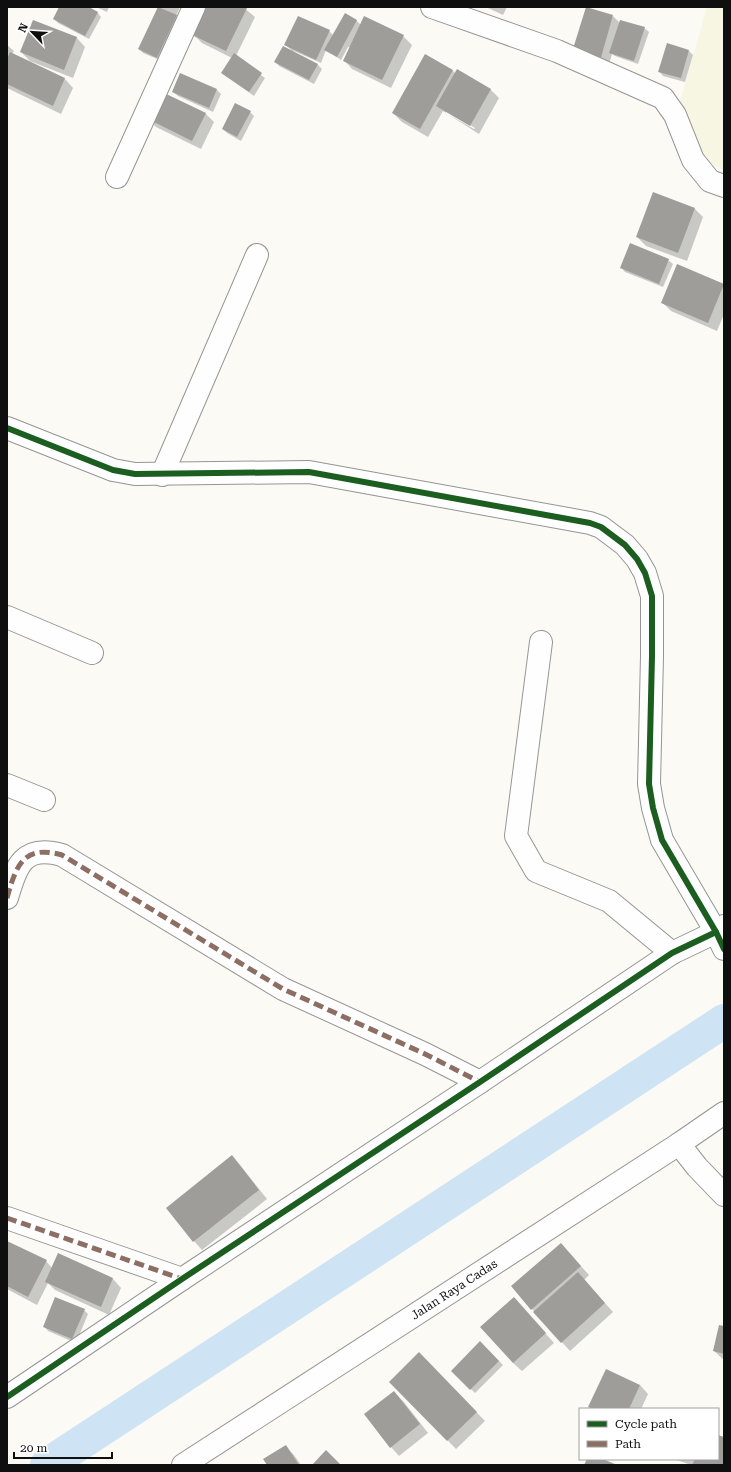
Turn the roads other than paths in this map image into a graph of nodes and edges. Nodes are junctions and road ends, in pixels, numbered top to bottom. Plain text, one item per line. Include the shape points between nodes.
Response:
1 (194, 7) edge
2 (432, 7) edge
3 (117, 177) dead end
4 (724, 186) edge
5 (257, 255) dead end
6 (7, 428) edge
7 (162, 475) junction
8 (7, 617) edge
9 (541, 642) dead end
10 (92, 653) dead end
11 (7, 785) edge
12 (44, 800) dead end
13 (7, 898) edge
14 (721, 935) edge
15 (672, 953) junction
16 (480, 1082) junction
17 (724, 1113) edge
18 (679, 1144) junction
19 (724, 1195) edge
20 (7, 1218) edge
21 (182, 1279) junction
22 (7, 1397) edge
23 (183, 1465) edge

1 - 3 street
2 - 4 street via 558,51 663,98 674,115 693,160 710,181
5 - 7 street
6 - 7 street via 113,470
7 - 14 street via 309,472 590,523 601,527 625,545 637,559 652,596 649,784 653,808 662,840
8 - 10 street
9 - 15 street via 516,836 536,872 609,901
11 - 12 street
13 - 16 street via 17,867 23,860 36,852 62,855 283,989
14 - 15 street
15 - 16 street
16 - 21 street
17 - 18 street, Jalan Raya Cadas
18 - 19 street
18 - 23 street, Jalan Raya Cadas
20 - 21 street
21 - 22 street

